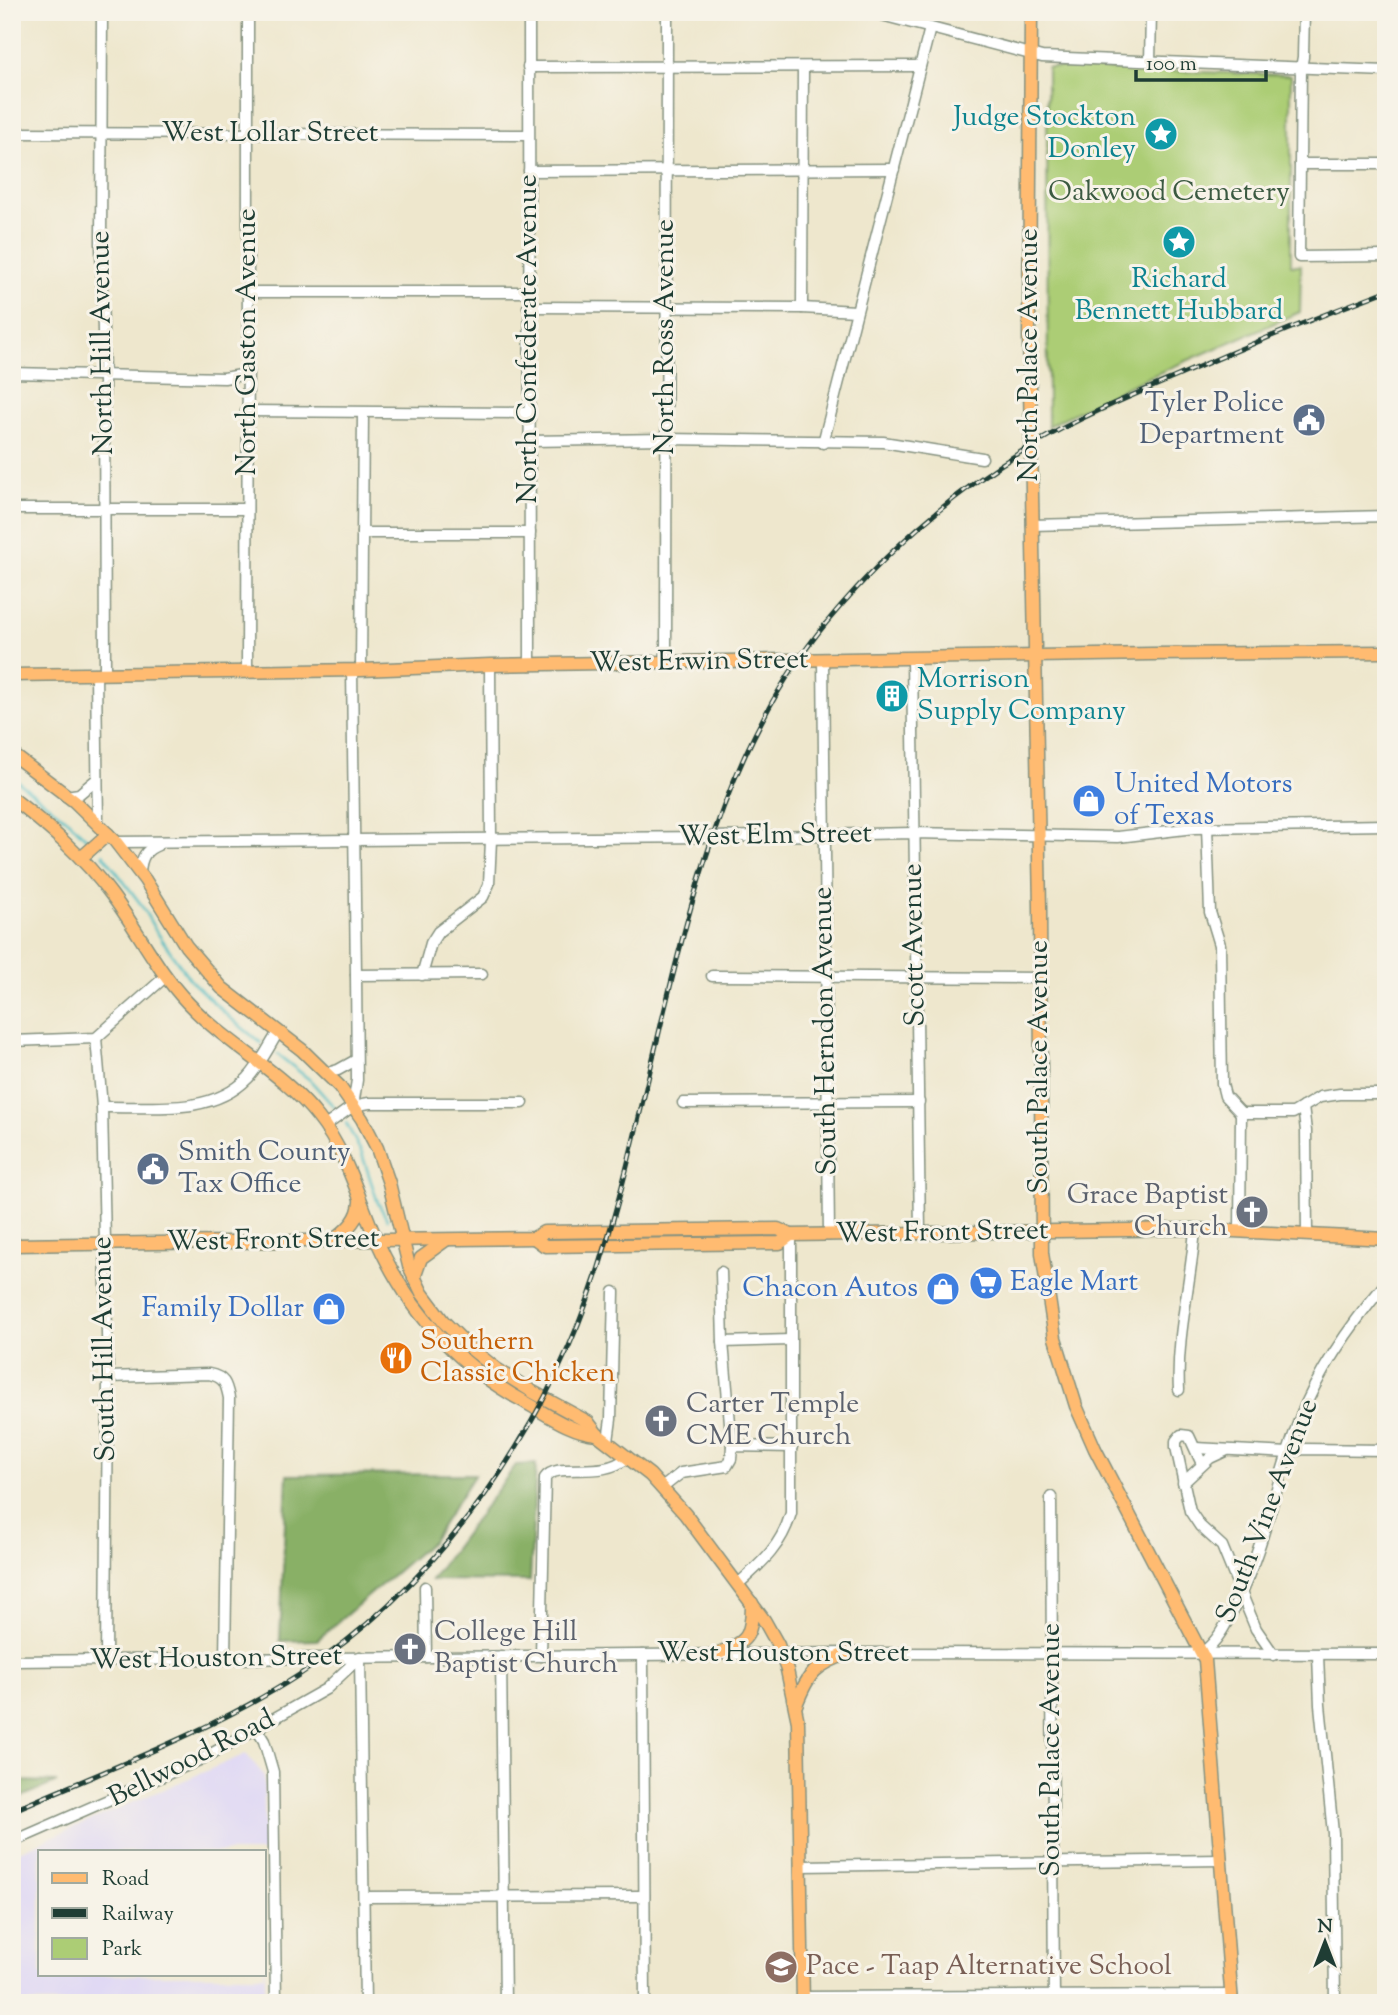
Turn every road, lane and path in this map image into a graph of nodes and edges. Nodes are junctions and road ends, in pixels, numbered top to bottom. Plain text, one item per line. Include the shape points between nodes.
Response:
1 (102, 12) edge
2 (248, 12) edge
3 (529, 12) edge
4 (667, 12) edge
5 (870, 12) edge
6 (1031, 12) edge
7 (1151, 12) edge
8 (1304, 12) edge
9 (930, 28) junction
10 (1029, 54) junction
11 (1150, 62) junction
12 (920, 66) junction
13 (528, 67) junction
14 (667, 67) junction
15 (803, 67) junction
16 (1301, 68) junction
17 (1386, 71) edge
18 (12, 133) edge
19 (103, 134) junction
20 (248, 135) junction
21 (528, 135) junction
22 (1300, 164) junction
23 (1385, 164) edge
24 (894, 169) junction
25 (529, 171) junction
26 (667, 171) junction
27 (802, 171) junction
28 (1386, 256) edge
29 (250, 292) junction
30 (528, 292) junction
31 (528, 307) junction
32 (665, 307) junction
33 (802, 308) junction
34 (856, 311) junction
35 (12, 373) edge
36 (104, 374) junction
37 (247, 374) junction
38 (246, 411) junction
39 (363, 412) junction
40 (529, 413) junction
41 (666, 439) junction
42 (530, 441) junction
43 (823, 443) junction
44 (982, 458) dead end
45 (105, 508) junction
46 (12, 509) edge
47 (247, 509) junction
48 (1386, 516) edge
49 (1032, 525) junction
50 (362, 533) junction
51 (530, 533) junction
52 (1386, 652) edge
53 (1035, 656) junction
54 (912, 658) junction
55 (823, 659) junction
56 (666, 663) junction
57 (490, 665) junction
58 (530, 665) junction
59 (357, 670) junction
60 (247, 671) junction
61 (100, 673) junction
62 (12, 675) edge
63 (12, 754) edge
64 (97, 779) junction
65 (66, 796) junction
66 (12, 798) edge
67 (98, 823) junction
68 (1386, 825) edge
69 (1207, 827) junction
70 (913, 833) junction
71 (824, 836) junction
72 (1038, 837) junction
73 (112, 838) junction
74 (491, 840) junction
75 (354, 841) junction
76 (163, 843) junction
77 (82, 857) junction
78 (140, 872) junction
79 (482, 974) dead end
80 (356, 975) junction
81 (422, 975) junction
82 (712, 976) dead end
83 (165, 977) junction
84 (825, 977) junction
85 (916, 978) junction
86 (1040, 978) junction
87 (278, 1032) junction
88 (96, 1038) junction
89 (12, 1041) edge
90 (356, 1060) junction
91 (260, 1063) junction
92 (327, 1073) junction
93 (1386, 1094) edge
94 (827, 1101) junction
95 (523, 1102) dead end
96 (919, 1102) junction
97 (682, 1103) dead end
98 (353, 1105) junction
99 (103, 1107) junction
100 (1303, 1107) junction
101 (1241, 1113) junction
102 (325, 1126) junction
103 (359, 1198) junction
104 (1195, 1229) junction
105 (1240, 1230) junction
106 (1041, 1231) junction
107 (920, 1233) junction
108 (1307, 1234) junction
109 (792, 1235) junction
110 (829, 1235) junction
111 (401, 1239) junction
112 (1386, 1239) edge
113 (334, 1240) junction
114 (376, 1240) junction
115 (447, 1240) junction
116 (104, 1244) junction
117 (12, 1245) edge
118 (721, 1272) dead end
119 (414, 1278) junction
120 (1386, 1283) edge
121 (614, 1292) dead end
122 (790, 1340) junction
123 (723, 1342) junction
124 (108, 1377) junction
125 (1178, 1390) dead end
126 (602, 1438) junction
127 (732, 1446) junction
128 (792, 1447) junction
129 (1196, 1448) junction
130 (1230, 1450) junction
131 (1386, 1450) edge
132 (1288, 1453) junction
133 (628, 1457) junction
134 (1202, 1464) junction
135 (1183, 1483) junction
136 (662, 1488) junction
137 (1051, 1497) dead end
138 (738, 1584) junction
139 (425, 1587) dead end
140 (1242, 1593) junction
141 (752, 1602) junction
142 (1052, 1652) junction
143 (781, 1653) junction
144 (849, 1653) junction
145 (1202, 1653) junction
146 (643, 1654) junction
147 (716, 1654) junction
148 (1386, 1654) edge
149 (1274, 1655) junction
150 (1318, 1655) junction
151 (501, 1656) junction
152 (541, 1656) junction
153 (360, 1657) junction
154 (426, 1657) junction
155 (225, 1659) junction
156 (106, 1660) junction
157 (12, 1661) edge
158 (796, 1705) junction
159 (256, 1728) junction
160 (12, 1842) edge
161 (1221, 1860) junction
162 (1053, 1863) junction
163 (802, 1866) junction
164 (504, 1896) junction
165 (644, 1896) junction
166 (365, 1897) junction
167 (1054, 1998) edge
168 (1232, 1999) edge
169 (804, 2000) edge
170 (276, 2003) edge
171 (365, 2003) edge
172 (505, 2003) edge
173 (645, 2003) edge
174 (1335, 2003) edge

1 - 19 street, North Hill Avenue
2 - 20 street, North Gaston Avenue
3 - 13 street, North Confederate Avenue
4 - 14 street, North Ross Avenue
5 - 9 street
6 - 10 main road, North Palace Avenue
7 - 11 street
8 - 16 street
9 - 10 street
9 - 12 street
10 - 11 street
10 - 49 main road, North Palace Avenue
11 - 16 street
12 - 15 street
12 - 24 street
13 - 14 street
13 - 21 street, North Confederate Avenue
14 - 15 street
14 - 26 street, North Ross Avenue
15 - 27 street
16 - 17 street
16 - 22 street
18 - 19 street, West Lollar Street
19 - 20 street, West Lollar Street
19 - 36 street, North Hill Avenue
20 - 21 street, West Lollar Street
20 - 29 street, North Gaston Avenue
21 - 25 street, North Confederate Avenue
22 - 23 street
22 - 28 street via 1299,257
24 - 27 street
24 - 34 street
25 - 26 street
25 - 30 street, North Confederate Avenue
26 - 27 street
26 - 32 street, North Ross Avenue
27 - 33 street
29 - 30 street
29 - 37 street, North Gaston Avenue
30 - 31 street, North Confederate Avenue
31 - 32 street
31 - 40 street, North Confederate Avenue
32 - 33 street
32 - 41 street, North Ross Avenue
33 - 34 street
34 - 43 street
35 - 36 street
36 - 37 street via 224,378
36 - 45 street, North Hill Avenue
37 - 38 street, North Gaston Avenue
38 - 39 street
38 - 47 street, North Gaston Avenue
39 - 40 street
39 - 50 street
40 - 42 street, North Confederate Avenue
41 - 42 street
41 - 43 street
41 - 56 street, North Ross Avenue
42 - 51 street, North Confederate Avenue
43 - 44 street via 883,442
45 - 46 street
45 - 47 street
45 - 61 street, North Hill Avenue
47 - 60 street, North Gaston Avenue
48 - 49 street
49 - 53 main road, North Palace Avenue
50 - 51 street
50 - 59 street
51 - 58 street, North Confederate Avenue
52 - 53 main road, West Erwin Street
53 - 54 main road, West Erwin Street
53 - 72 main road, South Palace Avenue
54 - 55 main road, West Erwin Street
54 - 70 street, Scott Avenue
55 - 56 main road, West Erwin Street
55 - 71 street, South Herndon Avenue
56 - 58 main road, West Erwin Street
57 - 58 main road, West Erwin Street
57 - 59 main road, West Erwin Street
57 - 74 street
59 - 60 main road, West Erwin Street
59 - 75 street
60 - 61 main road, West Erwin Street
61 - 62 main road, West Erwin Street
61 - 64 street
63 - 65 main road
64 - 65 street via 79,794
64 - 67 street
65 - 67 main road
66 - 77 main road
67 - 73 main road
68 - 69 street, West Elm Street
69 - 72 street, West Elm Street via 1133,836
69 - 101 street via 1210,912 1220,944 1222,1084 1225,1096
70 - 71 street, West Elm Street
70 - 72 street, West Elm Street
70 - 85 street, Scott Avenue
71 - 74 street, West Elm Street
71 - 84 street, South Herndon Avenue
72 - 86 main road, South Palace Avenue
73 - 76 street, West Elm Street
73 - 77 main road
73 - 78 main road
74 - 75 street, West Elm Street
74 - 81 street via 487,891 438,932
75 - 76 street, West Elm Street
75 - 80 street
76 - 78 street via 146,852
77 - 83 main road via 113,895
78 - 87 main road via 208,974
79 - 81 street
80 - 81 street
80 - 90 street
82 - 84 street
83 - 88 street
83 - 91 main road via 209,1024
84 - 85 street
84 - 94 street, South Herndon Avenue
85 - 86 street
85 - 96 street, Scott Avenue
86 - 106 main road, South Palace Avenue
87 - 91 street
87 - 92 main road
88 - 89 street
88 - 99 street, South Hill Avenue
90 - 92 street
90 - 98 street
91 - 99 street via 232,1091 211,1102
91 - 102 main road via 291,1087
92 - 98 main road
93 - 100 street via 1320,1097
94 - 96 street
94 - 97 street
94 - 110 street, South Herndon Avenue
95 - 98 street
96 - 107 street, Scott Avenue
98 - 102 street
98 - 111 main road via 383,1164
99 - 116 street, South Hill Avenue
100 - 101 street via 1293,1113
100 - 108 street
101 - 105 street
102 - 103 main road
103 - 113 main road via 357,1217
103 - 114 main road
104 - 105 main road, West Front Street
104 - 106 main road, West Front Street
104 - 125 street via 1177,1362
105 - 108 main road, West Front Street
106 - 107 main road, West Front Street
106 - 145 main road, South Palace Avenue via 1051,1321 1076,1406
107 - 110 main road, West Front Street
108 - 112 main road, West Front Street
109 - 110 main road, West Front Street
109 - 115 main road, West Front Street via 780,1243 545,1246 534,1238
109 - 122 street
111 - 114 main road, West Front Street
111 - 115 main road, West Front Street
111 - 119 main road
113 - 114 main road, West Front Street
113 - 116 main road, West Front Street
114 - 126 main road via 417,1311 471,1368 581,1433
115 - 119 main road via 421,1258
116 - 117 main road, West Front Street
116 - 124 street, South Hill Avenue
118 - 123 street
119 - 126 main road via 433,1309 469,1347 508,1377 588,1422
120 - 132 street, South Vine Avenue via 1355,1322 1316,1386
121 - 126 street via 611,1419
122 - 123 street
122 - 128 street
123 - 127 street
124 - 155 street via 209,1374 221,1376 226,1384
124 - 156 street, South Hill Avenue
126 - 133 main road
127 - 128 street
127 - 136 street via 727,1466 681,1473
128 - 138 street via 792,1507 786,1528 769,1556
129 - 130 street
129 - 134 street
129 - 135 street via 1189,1436 1181,1435 1176,1441
130 - 132 street
130 - 134 street
131 - 132 street via 1303,1449
132 - 140 street, South Vine Avenue
133 - 136 main road
133 - 152 street via 601,1470 548,1474 544,1484
134 - 135 street
135 - 140 street via 1190,1511 1222,1546
136 - 138 main road
137 - 142 street, South Palace Avenue
138 - 141 main road
139 - 154 street
140 - 145 street, South Vine Avenue via 1218,1638
140 - 149 street via 1256,1629
141 - 143 main road
141 - 147 main road via 746,1639
142 - 144 street, West Houston Street
142 - 145 street, West Houston Street
142 - 162 street, South Palace Avenue
143 - 144 street, West Houston Street
143 - 147 street, West Houston Street
143 - 158 main road
144 - 158 main road via 812,1672
145 - 149 street, West Houston Street
145 - 161 main road, South Vine Avenue
146 - 147 street, West Houston Street
146 - 152 street, West Houston Street
146 - 165 street
148 - 150 street, West Houston Street
149 - 150 street, West Houston Street
150 - 174 street via 1334,1853
151 - 152 street, West Houston Street
151 - 154 street, West Houston Street
151 - 164 street
153 - 154 street, West Houston Street
153 - 155 street, West Houston Street
153 - 159 street, Bellwood Road via 326,1689
153 - 166 street
155 - 156 street, West Houston Street
156 - 157 street, West Houston Street
158 - 163 main road
159 - 160 street, Bellwood Road via 204,1758
159 - 170 street via 273,1772
161 - 162 street
161 - 168 main road, South Vine Avenue
162 - 163 street
162 - 167 street, South Palace Avenue
163 - 169 main road
164 - 165 street
164 - 166 street
164 - 172 street
165 - 173 street
166 - 171 street
167 - 168 street
167 - 169 street

